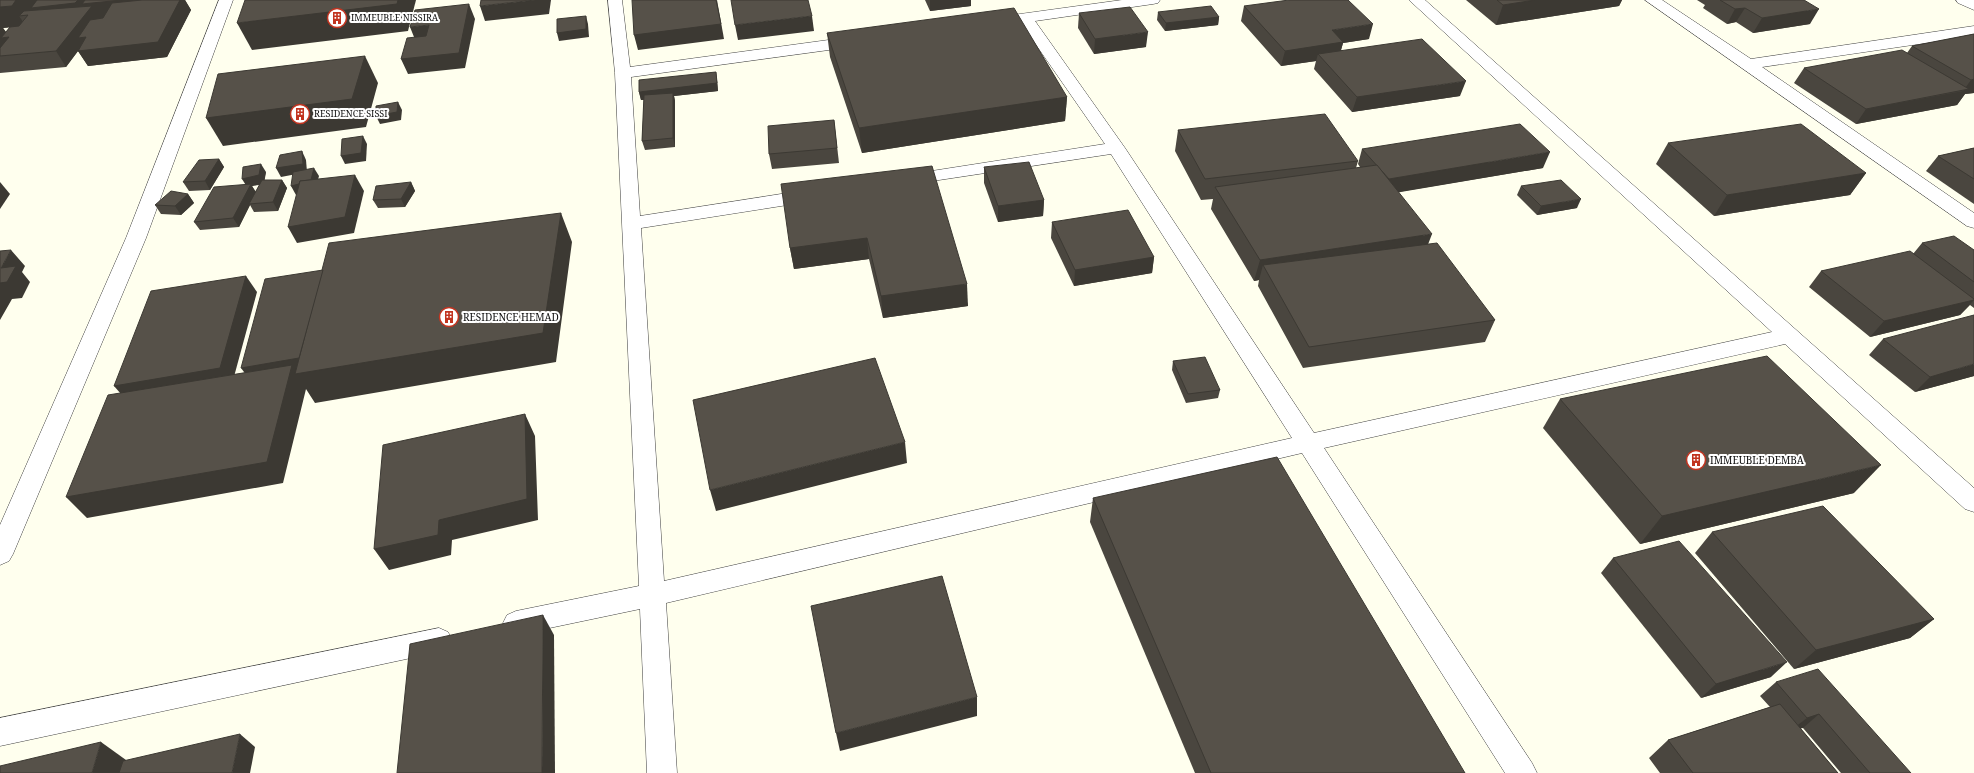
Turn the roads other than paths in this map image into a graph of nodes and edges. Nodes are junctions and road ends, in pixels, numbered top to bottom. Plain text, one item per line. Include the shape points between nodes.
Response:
1 (226, 0) edge
2 (615, 0) edge
3 (1153, 0) edge
4 (1416, 0) edge
5 (1652, 0) edge
6 (1963, 0) edge
7 (1974, 6) edge
8 (1025, 18) junction
9 (1002, 21) edge
10 (1974, 30) edge
11 (876, 39) edge
12 (1748, 64) junction
13 (623, 73) junction
14 (1116, 148) junction
15 (890, 183) edge
16 (827, 192) edge
17 (1974, 222) edge
18 (632, 223) junction
19 (1788, 336) junction
20 (1308, 443) junction
21 (1974, 502) edge
22 (0, 554) edge
23 (652, 595) junction
24 (495, 628) edge
25 (464, 634) edge
26 (0, 732) edge
27 (662, 773) edge
28 (1522, 773) edge

1 - 22 street via 136,238
2 - 13 street
3 - 8 street
4 - 19 street
5 - 12 street
6 - 7 street
8 - 9 street
8 - 14 street
10 - 12 street
11 - 13 street
12 - 17 street
13 - 18 street
14 - 15 street
14 - 20 street
16 - 18 street
18 - 23 street
19 - 20 street
19 - 21 street
20 - 23 street
20 - 28 street
23 - 24 street
23 - 27 street
25 - 26 street

